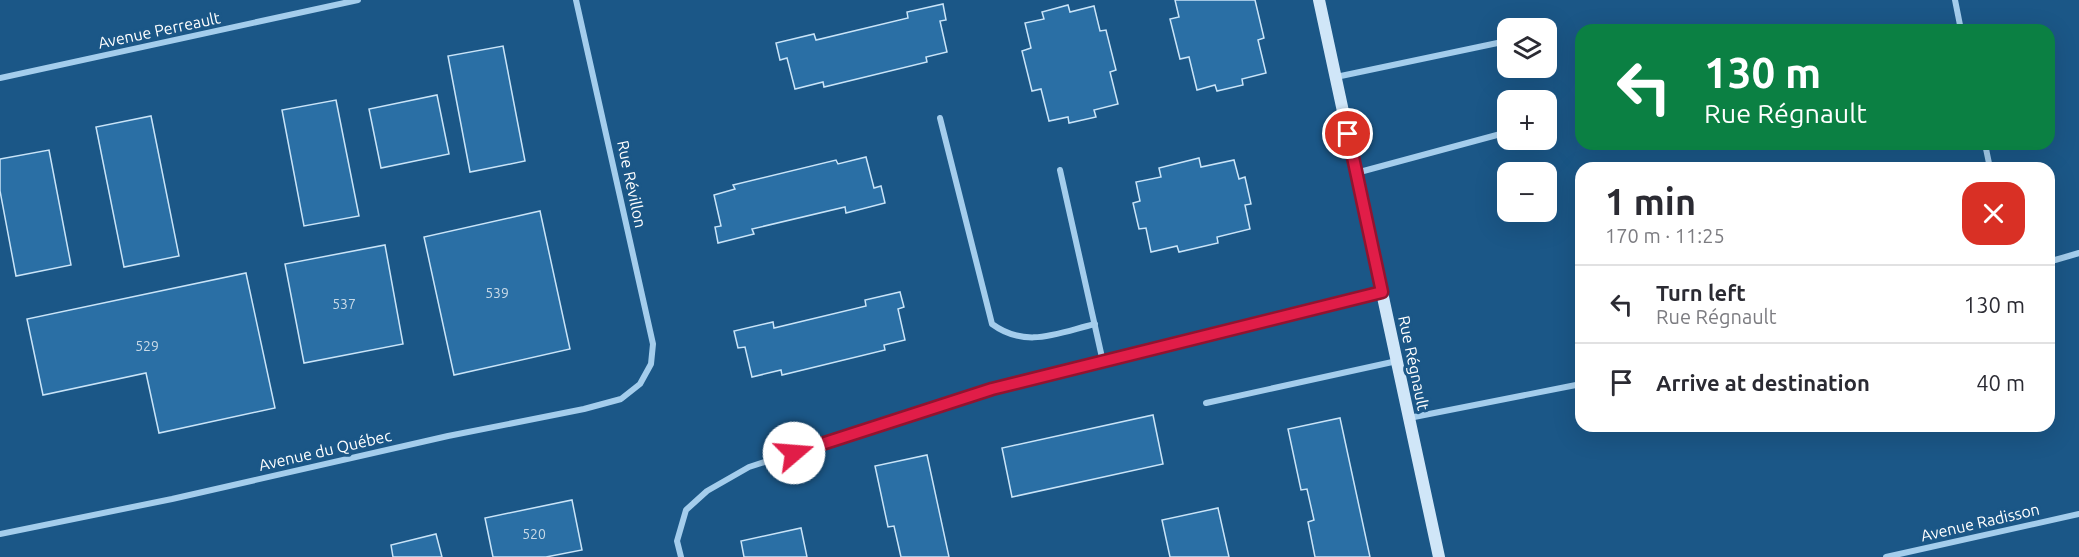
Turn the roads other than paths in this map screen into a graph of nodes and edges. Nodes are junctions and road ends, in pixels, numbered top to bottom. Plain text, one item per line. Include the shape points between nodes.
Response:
1 (358, 0) edge
2 (576, 0) edge
3 (1319, 0) edge
4 (1955, 0) edge
5 (1960, 24) edge
6 (1497, 43) edge
7 (1336, 77) junction
8 (0, 78) edge
9 (940, 118) dead end
10 (1497, 135) edge
11 (1060, 170) dead end
12 (1356, 173) junction
13 (2079, 253) edge
14 (2055, 260) edge
15 (1382, 292) junction
16 (1095, 324) junction
17 (1397, 361) junction
18 (1103, 362) junction
19 (646, 374) joint
20 (1575, 385) edge
21 (1206, 403) dead end
22 (1409, 418) junction
23 (2079, 514) edge
24 (0, 534) edge
25 (681, 557) edge
26 (1439, 557) edge
27 (1886, 557) edge

1 - 8 street, Avenue Perreault
2 - 19 street, Rue Révillon via 652,344
3 - 7 street, Rue Régnault
4 - 5 street
6 - 7 street
7 - 12 street, Rue Régnault
9 - 16 street via 992,324 1005,333 1034,339
10 - 12 street
11 - 16 street
12 - 15 street, Rue Régnault
13 - 14 street
15 - 17 street, Rue Régnault
15 - 18 street
16 - 18 street
17 - 21 street
17 - 22 street, Rue Régnault
18 - 25 street via 992,389 749,467 707,491 686,510 677,541
19 - 24 street, Avenue du Québec via 621,399 584,409
20 - 22 street
22 - 26 street, Rue Régnault
23 - 27 street, Avenue Radisson

